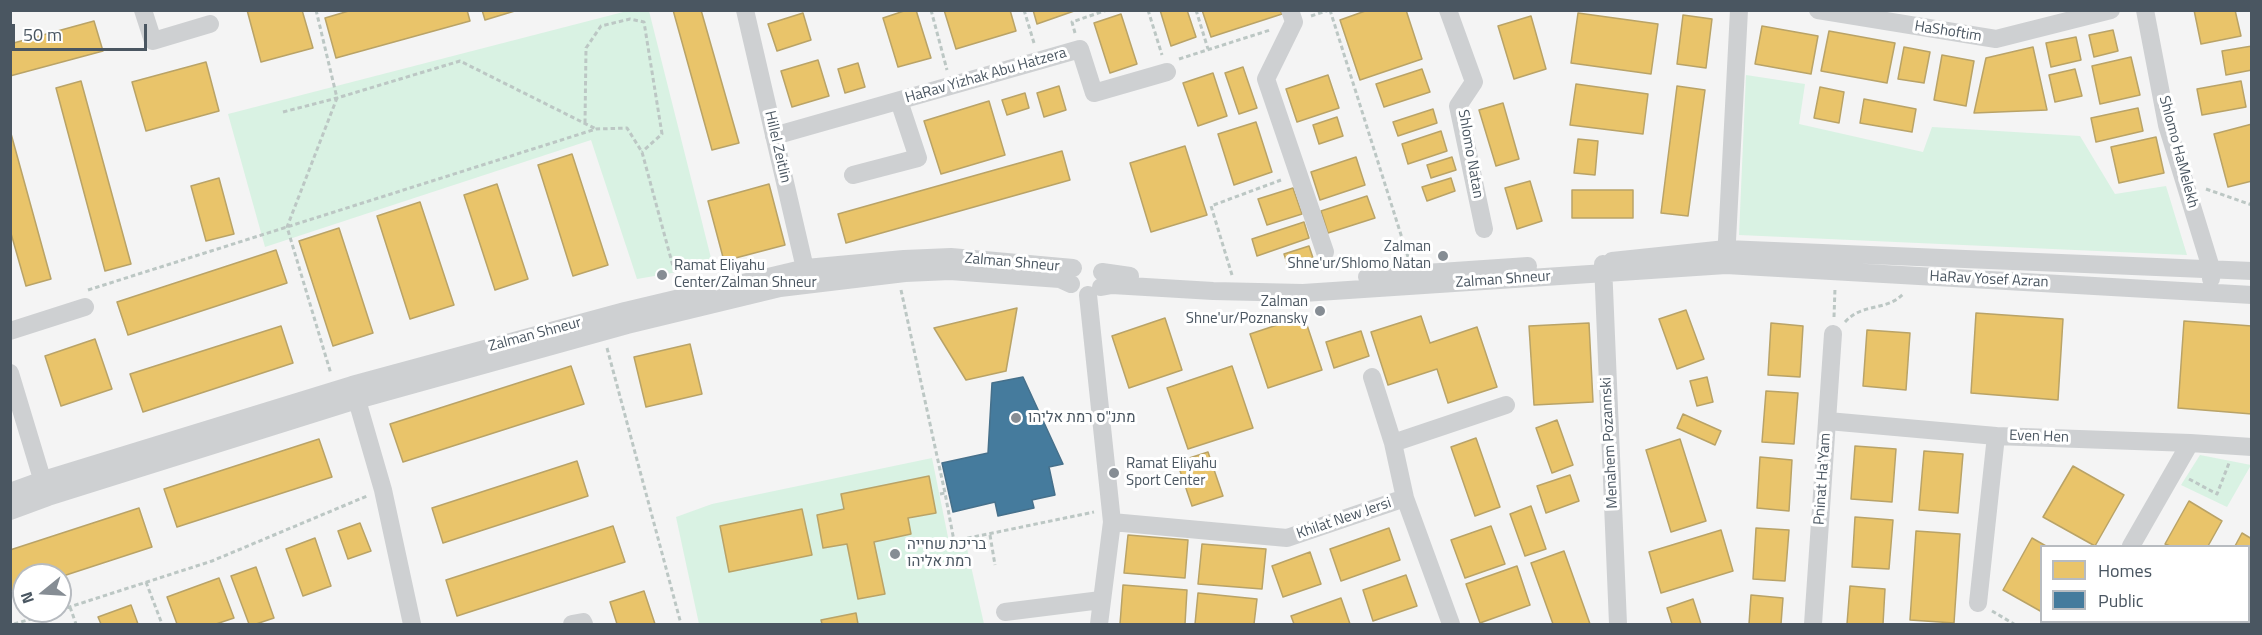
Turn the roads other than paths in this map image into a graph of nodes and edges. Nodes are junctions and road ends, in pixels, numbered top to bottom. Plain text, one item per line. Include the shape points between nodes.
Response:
1 (143, 10) edge
2 (745, 10) edge
3 (1448, 10) edge
4 (1739, 10) edge
5 (1818, 10) edge
6 (2111, 10) edge
7 (2145, 10) edge
8 (1292, 16) edge
9 (210, 24) dead end
10 (1166, 68) road end
11 (899, 101) junction
12 (774, 136) junction
13 (854, 175) dead end
14 (1484, 229) dead end
15 (1324, 252) dead end
16 (1726, 257) junction
17 (1602, 268) junction
18 (2211, 268) junction
19 (2252, 271) edge
20 (807, 276) junction
21 (1072, 276) junction
22 (1097, 285) junction
23 (2212, 292) junction
24 (2252, 295) edge
25 (87, 299) road end
26 (10, 331) edge
27 (1833, 334) road end
28 (10, 373) edge
29 (1372, 377) dead end
30 (348, 392) junction
31 (1506, 405) dead end
32 (1828, 421) junction
33 (1996, 436) junction
34 (1393, 443) junction
35 (2190, 443) junction
36 (2243, 446) edge
37 (45, 489) junction
38 (10, 492) edge
39 (1405, 498) junction
40 (10, 511) edge
41 (1111, 515) junction
42 (2132, 545) edge
43 (1101, 600) junction
44 (1978, 603) road end
45 (1005, 612) dead end
46 (412, 624) edge
47 (572, 624) edge
48 (584, 624) edge
49 (1098, 624) edge
50 (1451, 624) edge
51 (1618, 624) edge
52 (1813, 624) edge

1 - 9 street via 153,41
2 - 12 street, Hillel Zeitlin
3 - 14 street, Shlomo Natan via 1474,82 1458,106
4 - 16 street
5 - 6 street, HaShoftim via 1996,39
7 - 18 street, Shlomo HaMelekh via 2167,125
8 - 15 street via 1266,79
10 - 11 street, HaRav Yizhak Abu Hatzera via 1094,93 1080,49
11 - 12 street, HaRav Yizhak Abu Hatzera
11 - 13 street via 918,158
12 - 20 street, Hillel Zeitlin
16 - 17 street, Zalman Shneur
16 - 18 street, HaRav Yosef Azran
16 - 23 street, HaRav Yosef Azran via 1836,272
17 - 22 street, Zalman Shneur via 1303,293
17 - 22 street, Zalman Shneur via 1413,273 1298,283 1113,275
17 - 51 street, Menahem Pozannski
18 - 19 street, HaRav Yosef Azran
18 - 23 street, Shlomo HaMelekh
20 - 21 street, Zalman Shneur via 950,271 1060,279
20 - 21 street, Zalman Shneur via 904,259 951,257
20 - 30 street, Zalman Shneur via 780,288
20 - 30 street, Zalman Shneur via 682,297
21 - 22 street via 1077,292
21 - 22 street via 1083,262 1094,263
22 - 41 street
23 - 24 street, HaRav Yosef Azran
25 - 26 street
27 - 32 street, Pninat Ha'Yam
28 - 37 street
29 - 34 street
30 - 37 street, Zalman Shneur
30 - 46 street via 383,490
31 - 34 street
32 - 33 street, Even Hen
32 - 52 street, Pninat Ha'Yam
33 - 35 street, Even Hen
33 - 44 street
34 - 39 street
35 - 36 street, Even Hen
35 - 42 street
37 - 38 street, Zalman Shneur
37 - 40 street, Zalman Shneur
39 - 41 street, Khilat New Jersi via 1287,538
39 - 50 street, Khilat New Jersi
41 - 43 street
43 - 45 street
43 - 49 street
47 - 48 street

